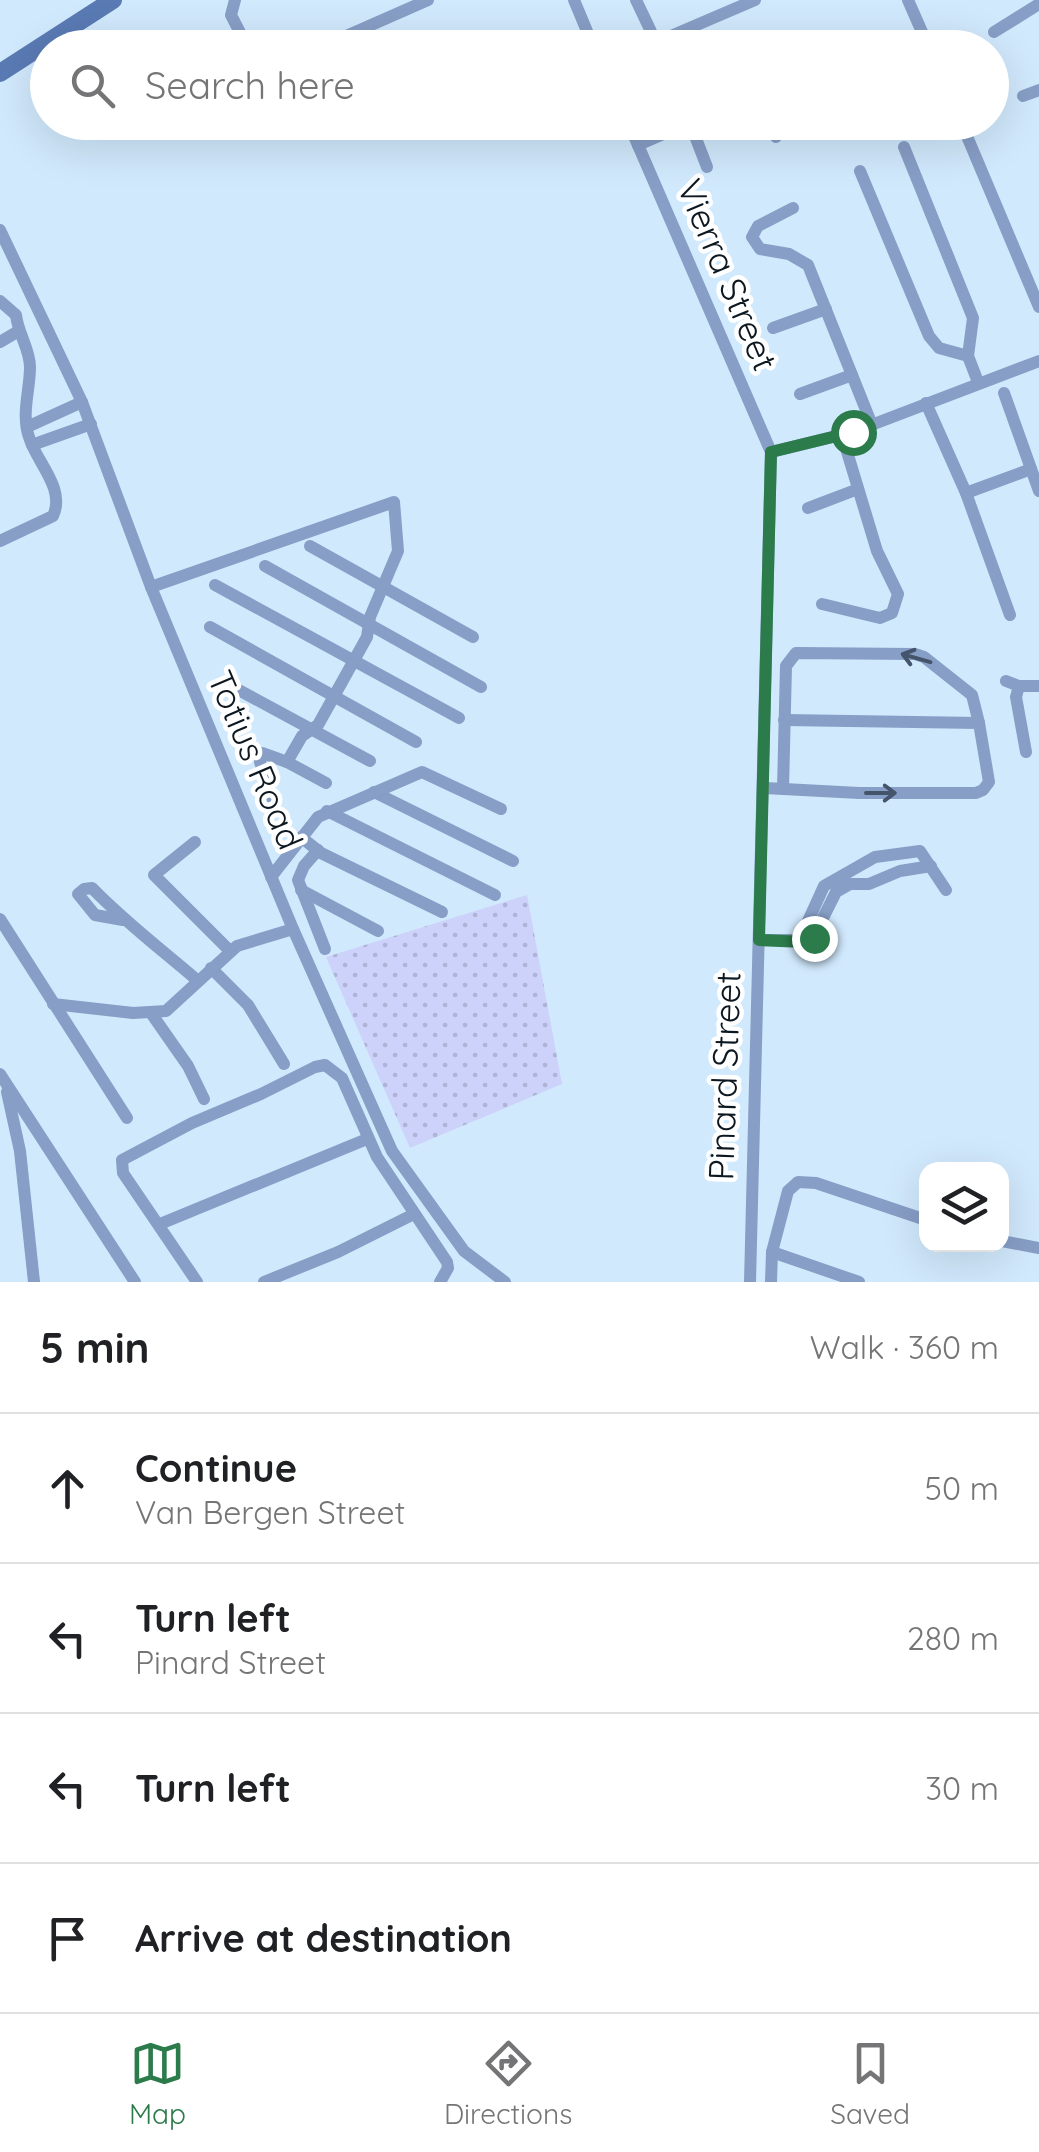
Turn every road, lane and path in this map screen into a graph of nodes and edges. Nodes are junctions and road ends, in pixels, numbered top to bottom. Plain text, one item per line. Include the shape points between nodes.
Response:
1 (114, 0) edge
2 (235, 0) edge
3 (428, 0) edge
4 (574, 0) edge
5 (636, 0) edge
6 (714, 0) edge
7 (755, 0) edge
8 (908, 0) edge
9 (1039, 4) edge
10 (721, 14) junction
11 (67, 30) edge
12 (238, 30) edge
13 (360, 30) edge
14 (586, 30) edge
15 (645, 30) edge
16 (684, 30) edge
17 (921, 30) edge
18 (997, 30) edge
19 (30, 54) edge
20 (0, 73) edge
21 (1039, 90) edge
22 (1022, 96) dead end
23 (636, 140) edge
24 (652, 140) edge
25 (698, 140) edge
26 (969, 140) edge
27 (638, 146) junction
28 (904, 147) dead end
29 (708, 167) dead end
30 (860, 171) dead end
31 (793, 208) dead end
32 (0, 230) edge
33 (0, 301) edge
34 (1039, 307) edge
35 (826, 309) junction
36 (773, 328) dead end
37 (18, 332) junction
38 (0, 342) edge
39 (968, 356) junction
40 (1039, 361) edge
41 (852, 375) junction
42 (978, 382) junction
43 (1004, 393) dead end
44 (800, 394) dead end
45 (82, 402) junction
46 (926, 404) junction
47 (91, 424) junction
48 (872, 425) junction
49 (27, 426) junction
50 (842, 436) junction
51 (32, 445) junction
52 (771, 452) junction
53 (1031, 469) junction
54 (858, 488) junction
55 (1039, 490) edge
56 (966, 492) junction
57 (808, 508) dead end
58 (0, 541) edge
59 (310, 546) dead end
60 (266, 566) dead end
61 (215, 585) dead end
62 (151, 587) junction
63 (383, 588) junction
64 (822, 604) dead end
65 (1010, 615) dead end
66 (368, 624) junction
67 (210, 627) dead end
68 (474, 637) dead end
69 (356, 660) junction
70 (481, 686) dead end
71 (1039, 686) edge
72 (235, 688) dead end
73 (334, 698) junction
74 (458, 718) dead end
75 (784, 720) junction
76 (979, 723) junction
77 (312, 730) junction
78 (416, 742) dead end
79 (1026, 752) dead end
80 (288, 762) junction
81 (370, 762) dead end
82 (326, 783) dead end
83 (765, 788) junction
84 (783, 789) junction
85 (374, 792) junction
86 (273, 800) dead end
87 (501, 809) dead end
88 (326, 812) junction
89 (301, 837) junction
90 (194, 842) dead end
91 (318, 850) junction
92 (512, 862) dead end
93 (932, 866) junction
94 (851, 877) junction
95 (271, 878) junction
96 (300, 890) junction
97 (946, 890) dead end
98 (496, 895) dead end
99 (442, 912) dead end
100 (0, 919) edge
101 (123, 920) dead end
102 (293, 929) junction
103 (378, 930) dead end
104 (759, 940) junction
105 (325, 949) dead end
106 (230, 951) junction
107 (211, 968) junction
108 (198, 980) junction
109 (53, 1004) junction
110 (151, 1013) junction
111 (284, 1064) dead end
112 (0, 1074) edge
113 (204, 1099) dead end
114 (127, 1118) dead end
115 (367, 1138) junction
116 (414, 1214) junction
117 (919, 1218) edge
118 (160, 1224) junction
119 (1009, 1242) edge
120 (1039, 1248) edge
121 (772, 1252) junction
122 (34, 1282) edge
123 (135, 1282) edge
124 (196, 1282) edge
125 (264, 1282) edge
126 (440, 1282) edge
127 (504, 1282) edge
128 (750, 1282) edge
129 (771, 1282) edge
130 (860, 1282) edge

1 - 11 main road
2 - 12 street via 231,16
3 - 13 street
4 - 14 street
5 - 15 street
6 - 10 street
7 - 10 street
8 - 17 street
9 - 18 street
10 - 16 street
19 - 20 main road
21 - 22 street
23 - 27 street, Vierra Street
24 - 27 street
25 - 29 street
26 - 34 street
27 - 52 street, Vierra Street
28 - 39 street via 973,318
30 - 39 street via 930,336 939,348
31 - 35 street via 758,226 752,237 760,250 808,265
32 - 45 street, Totius Road
33 - 37 street via 16,315
35 - 36 street
35 - 41 street
37 - 38 street
37 - 49 street via 30,368
39 - 42 street
40 - 42 street
41 - 44 street
41 - 48 street
42 - 46 street
43 - 53 street
45 - 47 street, Totius Road
45 - 49 street
46 - 48 street
46 - 56 street
47 - 51 street
47 - 62 street, Totius Road
48 - 50 street
49 - 51 street
50 - 52 street
50 - 54 street
51 - 58 street via 56,508
52 - 83 street, Pinard Street
53 - 55 street
53 - 56 street
54 - 57 street
54 - 64 street via 898,601 892,614 880,618
56 - 65 street
59 - 63 street
60 - 66 street
61 - 69 street
62 - 63 street via 394,502 398,551
62 - 95 street, Totius Road
63 - 66 street
63 - 68 street
66 - 69 street
66 - 70 street
67 - 73 street
69 - 73 street
69 - 74 street
71 - 79 street via 1012,684
72 - 77 street
73 - 77 street
73 - 78 street
75 - 76 street
76 -> 75 street via 972,695 924,658 821,652 796,652 788,660
75 - 84 street
84 -> 76 street via 980,792 989,782
77 - 80 street
77 - 81 street
80 - 82 street
80 - 86 street via 259,757
83 - 84 street
83 - 104 street, Pinard Street
85 - 87 street via 422,772
85 - 88 street
85 - 92 street
88 - 89 street
88 - 98 street
89 - 91 street
89 - 95 street
90 - 106 street via 154,875
91 - 96 street via 299,875
91 - 99 street
93 - 94 street via 869,884
93 - 94 street via 923,852 912,850 875,856
93 - 97 street
94 - 104 street via 821,890 798,941
95 - 102 street, Totius Road
96 - 103 street
96 - 105 street
100 - 109 street
101 - 108 street
102 - 106 street
102 - 127 street, Totius Road via 402,1167 464,1252
104 - 128 street, Pinard Street
106 - 107 street
107 - 108 street
107 - 111 street via 248,1005
108 - 110 street via 176,1004
109 - 110 street
109 - 114 street
110 - 113 street
112 - 122 street via 20,1151
112 - 123 street
115 - 116 street
115 - 118 street
115 - 118 street via 342,1078 325,1065 316,1067 124,1156 123,1173
116 - 125 street
116 - 126 street via 447,1262
117 - 121 street via 798,1182 788,1192
118 - 124 street
119 - 120 street
121 - 129 street
121 - 130 street

